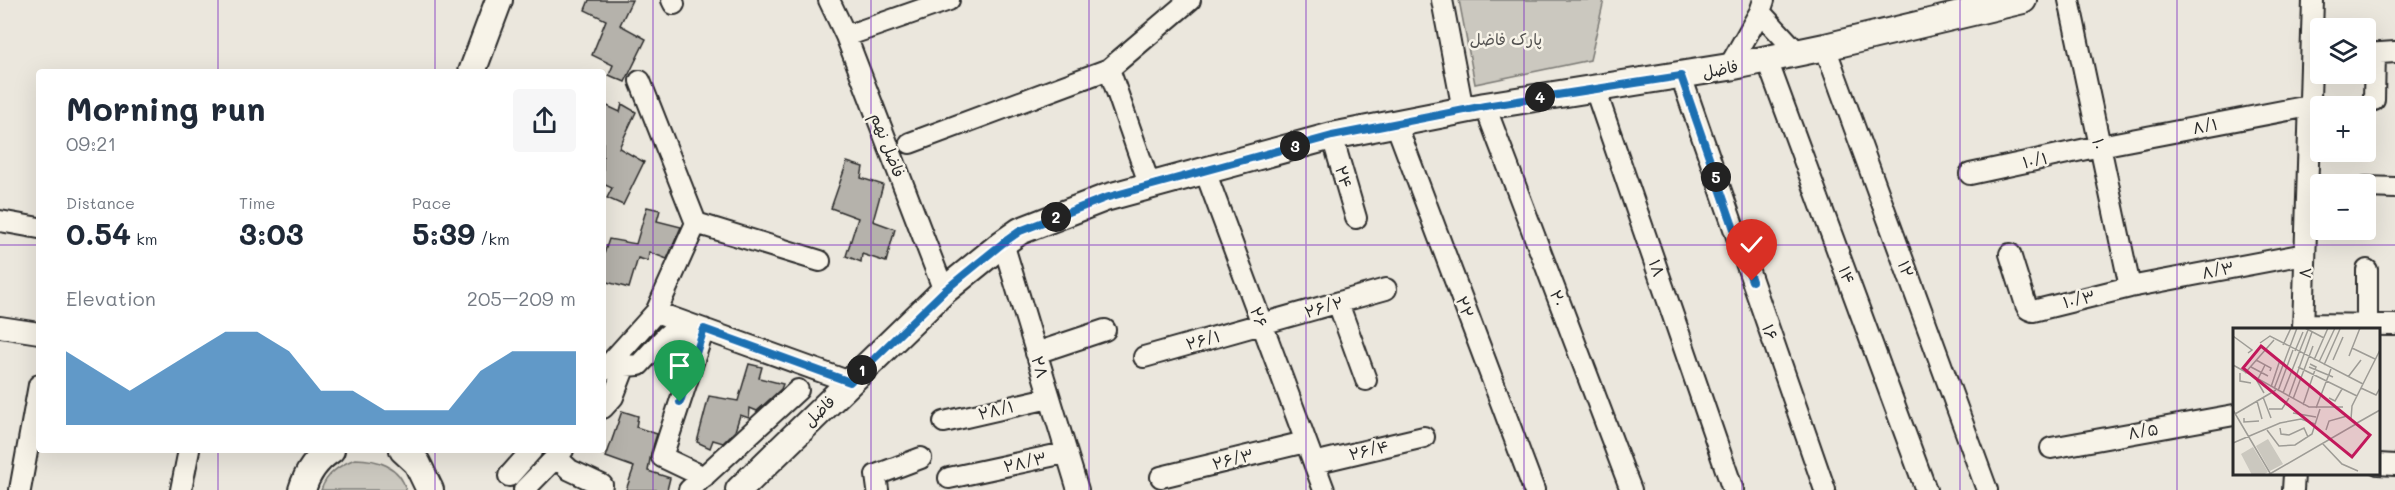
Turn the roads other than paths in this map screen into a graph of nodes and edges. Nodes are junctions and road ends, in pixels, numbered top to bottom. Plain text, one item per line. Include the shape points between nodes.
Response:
1 (499, 0) edge
2 (829, 0) edge
3 (949, 0) edge
4 (1190, 0) edge
5 (1442, 0) edge
6 (2023, 0) edge
7 (2069, 0) edge
8 (2313, 0) edge
9 (1762, 6) edge
10 (2314, 18) edge
11 (846, 36) junction
12 (1825, 47) junction
13 (1797, 52) junction
14 (2395, 52) edge
15 (2376, 53) edge
16 (1767, 60) junction
17 (1729, 67) junction
18 (473, 69) edge
19 (1109, 69) junction
20 (1681, 76) junction
21 (640, 81) dead end
22 (2312, 84) edge
23 (1595, 88) junction
24 (2309, 106) junction
25 (1474, 108) junction
26 (1396, 124) junction
27 (1332, 136) junction
28 (910, 143) dead end
29 (2100, 146) junction
30 (1205, 171) junction
31 (1971, 174) dead end
32 (2313, 174) edge
33 (1150, 186) junction
34 (2376, 187) edge
35 (2395, 188) edge
36 (2310, 217) edge
37 (1356, 218) dead end
38 (0, 220) edge
39 (696, 223) junction
40 (36, 227) edge
41 (1003, 243) junction
42 (2010, 254) dead end
43 (2305, 254) junction
44 (820, 261) dead end
45 (2367, 270) dead end
46 (2130, 287) junction
47 (1386, 289) dead end
48 (944, 291) junction
49 (1338, 303) junction
50 (656, 312) junction
51 (1262, 324) junction
52 (2367, 324) junction
53 (2395, 325) edge
54 (0, 327) edge
55 (2303, 327) edge
56 (1105, 330) dead end
57 (36, 333) edge
58 (701, 338) junction
59 (1036, 352) junction
60 (1144, 357) dead end
61 (606, 368) edge
62 (1366, 380) dead end
63 (850, 382) junction
64 (798, 390) dead end
65 (1049, 398) junction
66 (36, 402) edge
67 (606, 405) edge
68 (2233, 415) edge
69 (944, 422) dead end
70 (1424, 437) dead end
71 (1305, 442) junction
72 (2051, 448) dead end
73 (188, 453) edge
74 (316, 453) edge
75 (327, 453) edge
76 (529, 453) edge
77 (559, 453) edge
78 (1065, 453) junction
79 (411, 454) edge
80 (921, 458) dead end
81 (1314, 463) junction
82 (2380, 464) edge
83 (2395, 465) edge
84 (2294, 475) edge
85 (509, 476) dead end
86 (1161, 477) dead end
87 (949, 478) dead end
88 (304, 483) edge
89 (696, 483) edge
90 (20, 490) edge
91 (181, 490) edge
92 (430, 490) edge
93 (524, 490) edge
94 (600, 490) edge
95 (739, 490) edge
96 (878, 490) edge
97 (1078, 490) edge
98 (1324, 490) edge
99 (1534, 490) edge
100 (1631, 490) edge
101 (1733, 490) edge
102 (1825, 490) edge
103 (1926, 490) edge
104 (1987, 490) edge
105 (2293, 490) edge

1 - 18 main road
2 - 11 street, فاضل نهم
3 - 11 street
4 - 19 street
5 - 25 street, ۲۰
6 - 12 main road, فاضل
7 - 29 street, ۱۰
8 - 10 street, ۸
9 - 13 street
9 - 17 street
11 - 48 street, فاضل نهم
12 - 13 main road, فاضل
12 - 104 street, ۱۲
13 - 16 main road, فاضل
14 - 15 street
16 - 17 main road, فاضل
16 - 103 street, ۱۴
17 - 20 main road, فاضل
19 - 28 street
19 - 33 street
20 - 23 main road, فاضل
20 - 102 street, ۱۶
21 - 39 street
22 - 24 street, ۸
23 - 25 main road, فاضل
23 - 101 street, ۱۸
24 - 29 street, ۸/۱
24 - 32 street, ۸
25 - 26 main road, فاضل
25 - 100 street, ۲۰
26 - 27 main road, فاضل
26 - 99 street, ۲۲
27 - 30 main road, فاضل
27 - 37 street, ۲۴
29 - 31 street, ۱۰/۱
29 - 46 street, ۱۰
30 - 33 main road, فاضل
30 - 51 street, ۲۶
33 - 41 main road, فاضل via 1105,198 1020,231
34 - 35 street
36 - 43 street, ۸
38 - 40 street
39 - 44 street
39 - 50 street
41 - 48 main road, فاضل
41 - 59 street, ۲۸
42 - 46 street, ۱۰/۳ via 2028,309
43 - 46 street, ۸/۳
43 - 55 street, ۸
45 - 52 street
47 - 49 street, ۲۶/۲
48 - 63 main road, فاضل
49 - 51 street, ۲۶/۲
49 - 62 street
50 - 58 street
50 - 61 street
51 - 60 street, ۲۶/۱
51 - 71 street, ۲۶
52 - 53 street
52 - 55 street
54 - 57 street
56 - 59 street
58 - 63 street
58 - 67 street via 667,335 639,365 625,366
58 - 89 street via 662,457
59 - 65 street, ۲۸
63 - 95 main road, فاضل
64 - 89 street
65 - 69 street, ۲۸/۱
65 - 78 street, ۲۸
66 - 90 street
68 - 72 street, ۸/۵
70 - 81 street, ۲۶/۴
71 - 81 street, ۲۶
71 - 86 street, ۲۶/۳
73 - 91 street
74 - 88 main road
75 - 88 main road
76 - 85 street
77 - 93 street
77 - 94 street via 570,470 602,485
78 - 87 street, ۲۸/۳
78 - 97 street, ۲۸
79 - 92 main road
80 - 96 street via 876,475
81 - 98 street, ۲۶
82 - 83 street
84 - 105 street

